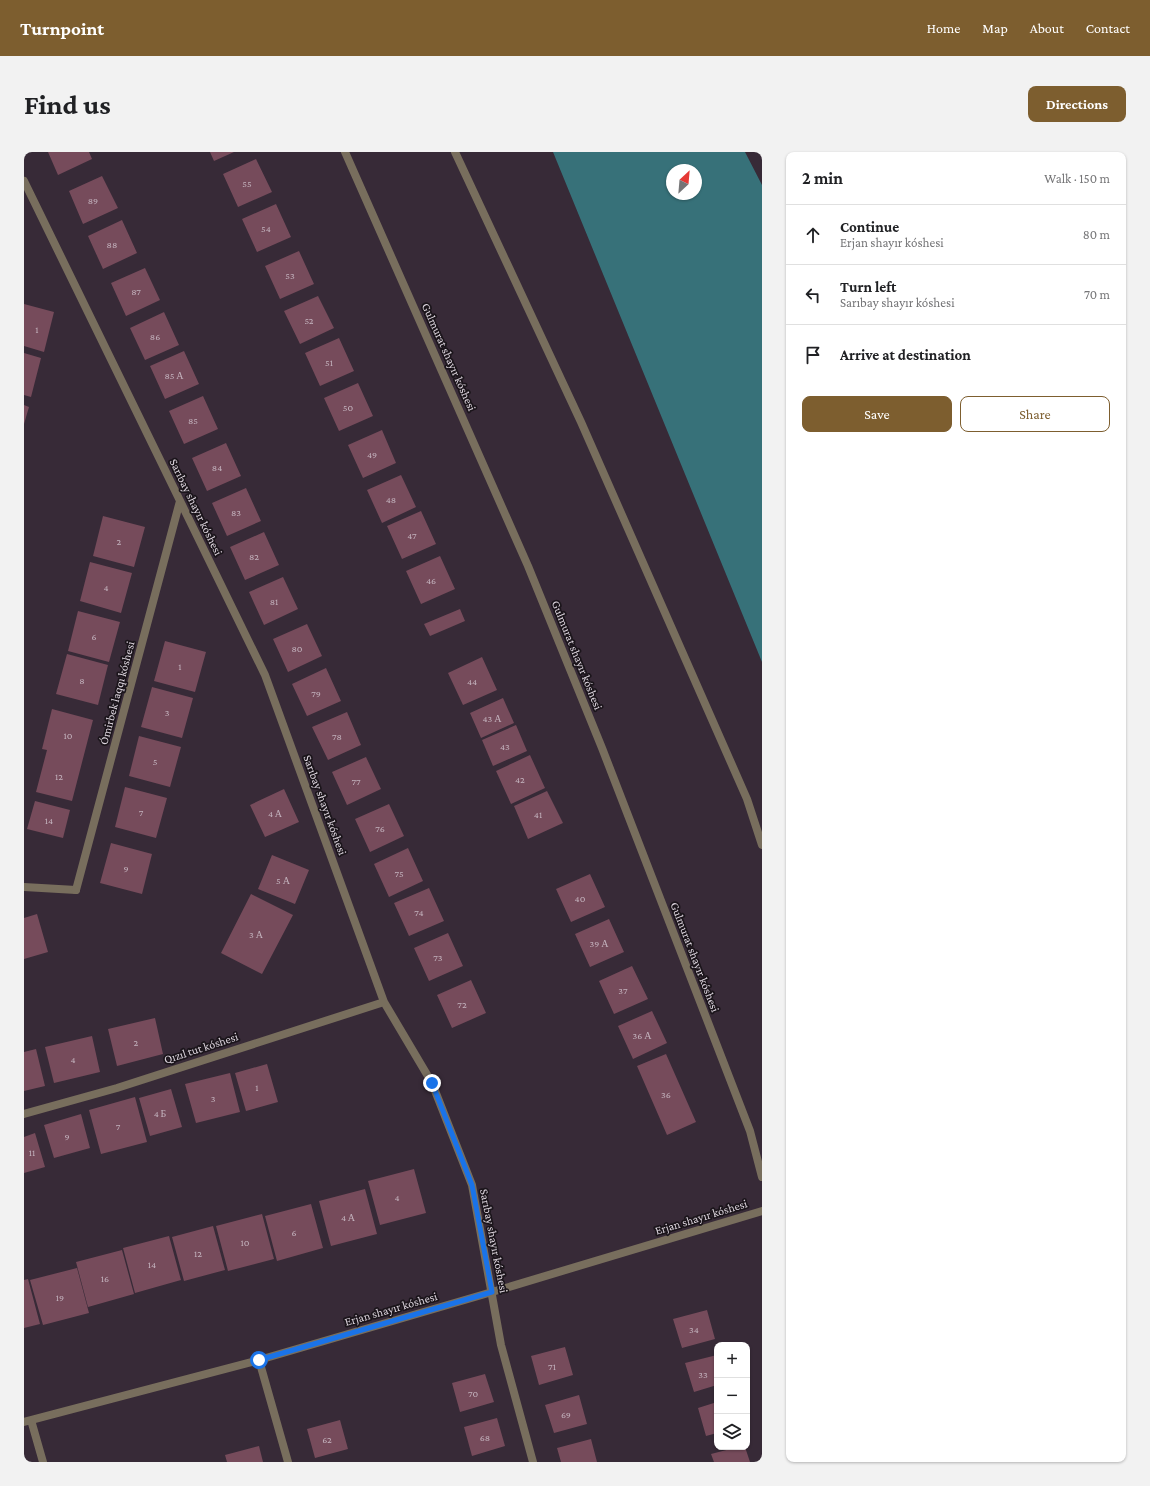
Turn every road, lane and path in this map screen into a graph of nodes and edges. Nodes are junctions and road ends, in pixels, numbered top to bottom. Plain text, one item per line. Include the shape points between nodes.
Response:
1 (345, 152) edge
2 (455, 152) edge
3 (25, 186) edge
4 (180, 501) junction
5 (762, 845) edge
6 (24, 887) edge
7 (384, 1002) junction
8 (24, 1114) edge
9 (762, 1177) edge
10 (762, 1211) edge
11 (492, 1292) junction
12 (259, 1360) junction
13 (28, 1421) edge
14 (43, 1462) edge
15 (288, 1462) edge
16 (533, 1462) edge

1 - 9 street, Gulmurat shayır kóshesi via 528,566 602,748 750,1131
2 - 5 street via 584,429 747,799
3 - 4 street, Sarıbay shayır kóshesi
4 - 6 street, Ómirbek laqqı kóshesi via 76,890
4 - 7 street, Sarıbay shayır kóshesi via 265,675
7 - 8 street, Qızıl tut kóshesi via 117,1088
7 - 11 street, Sarıbay shayır kóshesi via 432,1083 472,1185
10 - 11 street, Erjan shayır kóshesi
11 - 12 street, Erjan shayır kóshesi
11 - 16 street, Sarıbay shayır kóshesi via 501,1345
12 - 13 street, Erjan shayır kóshesi
12 - 15 street
13 - 14 street

